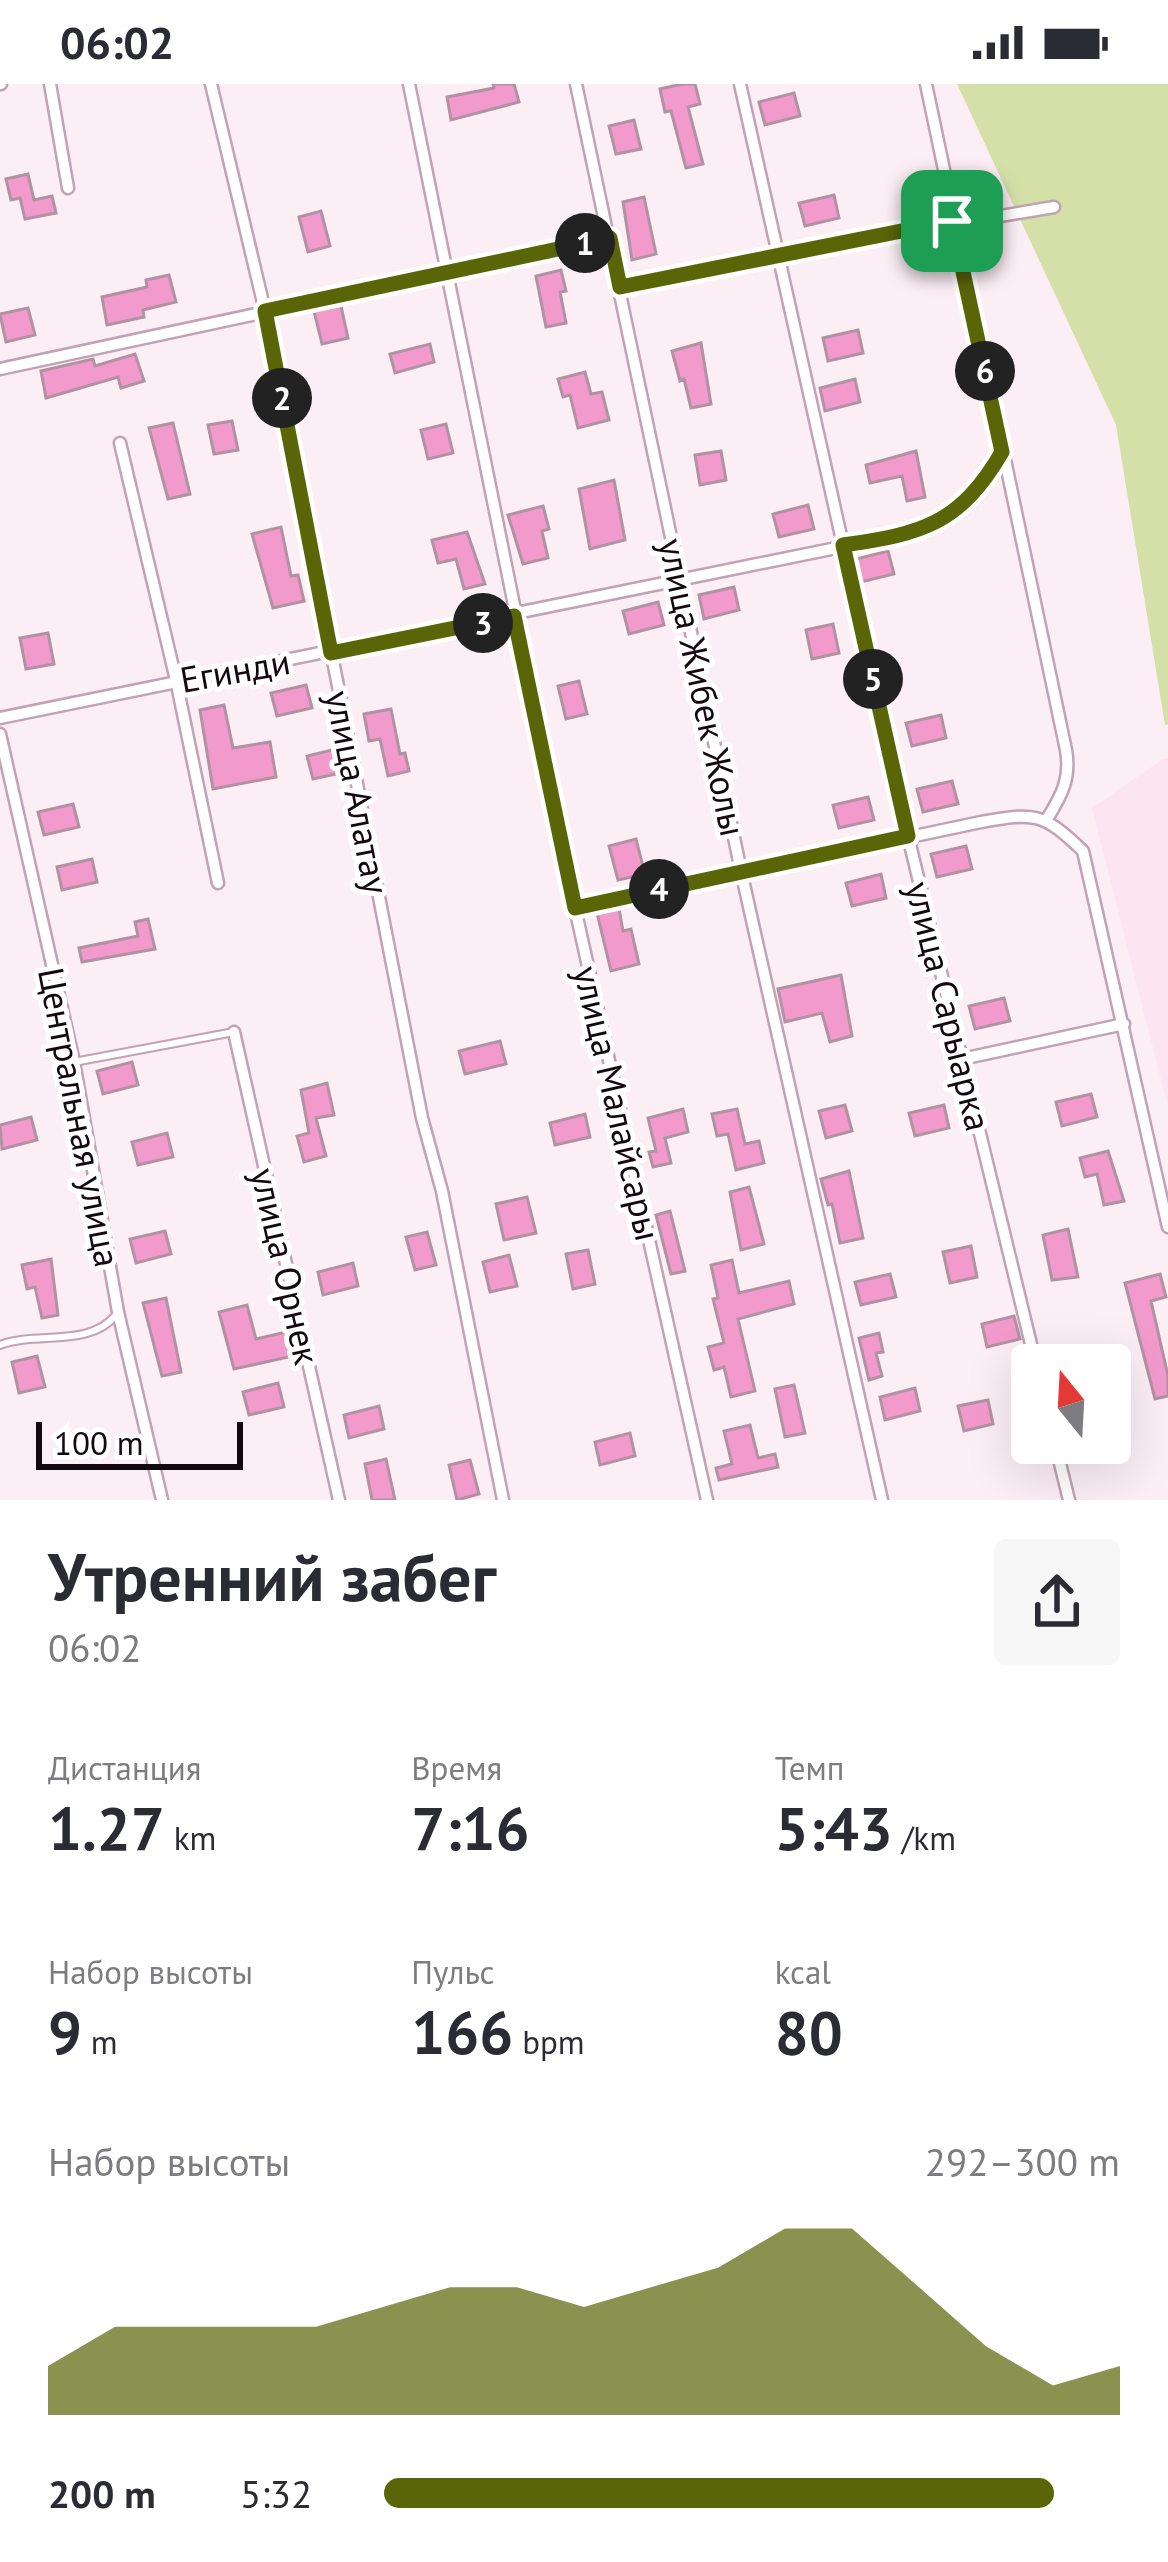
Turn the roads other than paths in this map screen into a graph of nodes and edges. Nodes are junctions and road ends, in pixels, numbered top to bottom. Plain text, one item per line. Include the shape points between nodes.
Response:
1 (50, 84) edge
2 (211, 84) edge
3 (410, 84) edge
4 (576, 84) edge
5 (740, 84) edge
6 (926, 84) edge
7 (68, 188) dead end
8 (1054, 207) dead end
9 (952, 221) junction
10 (610, 238) junction
11 (780, 253) junction
12 (446, 272) junction
13 (620, 287) junction
14 (265, 311) junction
15 (0, 369) edge
16 (120, 443) dead end
17 (1002, 452) junction
18 (843, 545) junction
19 (680, 578) junction
20 (514, 616) junction
21 (331, 653) junction
22 (176, 680) junction
23 (0, 718) edge
24 (0, 734) edge
25 (1047, 819) junction
26 (908, 836) junction
27 (741, 871) junction
28 (218, 883) dead end
29 (575, 908) junction
30 (1124, 1024) junction
31 (234, 1033) joint
32 (962, 1059) junction
33 (74, 1062) junction
34 (1168, 1227) edge
35 (118, 1312) junction
36 (1031, 1344) edge
37 (0, 1345) edge
38 (1060, 1464) edge
39 (162, 1500) edge
40 (339, 1500) edge
41 (503, 1500) edge
42 (707, 1500) edge
43 (882, 1500) edge
44 (1069, 1500) edge

1 - 7 street
2 - 14 street, улица Алатау
3 - 12 street, улица Малайсары
4 - 10 street, улица Жибек Жолы
5 - 11 street, улица Сарыарка
6 - 9 street
8 - 9 street
9 - 11 street
9 - 17 street
10 - 12 street
10 - 13 street, улица Жибек Жолы
11 - 13 street
11 - 18 street, улица Сарыарка
12 - 14 street
12 - 20 street, улица Малайсары
13 - 19 street, улица Жибек Жолы
14 - 15 street
14 - 21 street, улица Алатау
16 - 22 street
17 - 18 street, Егинди via 982,486 947,515 915,532
17 - 25 street via 1070,772
18 - 19 street, Егинди
18 - 26 street, улица Сарыарка
19 - 20 street, Егинди
19 - 27 street, улица Жибек Жолы
20 - 21 street, Егинди
20 - 29 street, улица Малайсары
21 - 22 street, Егинди
21 - 41 street, улица Алатау
22 - 23 street, Егинди
22 - 28 street
24 - 33 street, Центральная улица
25 - 26 street via 1012,816
25 - 30 street via 1083,851
26 - 27 street
26 - 32 street, улица Сарыарка
27 - 29 street
27 - 43 street, улица Жибек Жолы
29 - 42 street, улица Малайсары
30 - 32 street
30 - 34 street
31 - 33 lane
31 - 40 street, улица Орнек
32 - 36 street, улица Сарыарка
33 - 35 street, Центральная улица
35 - 37 lane via 97,1332
35 - 39 street, Центральная улица
38 - 44 street

